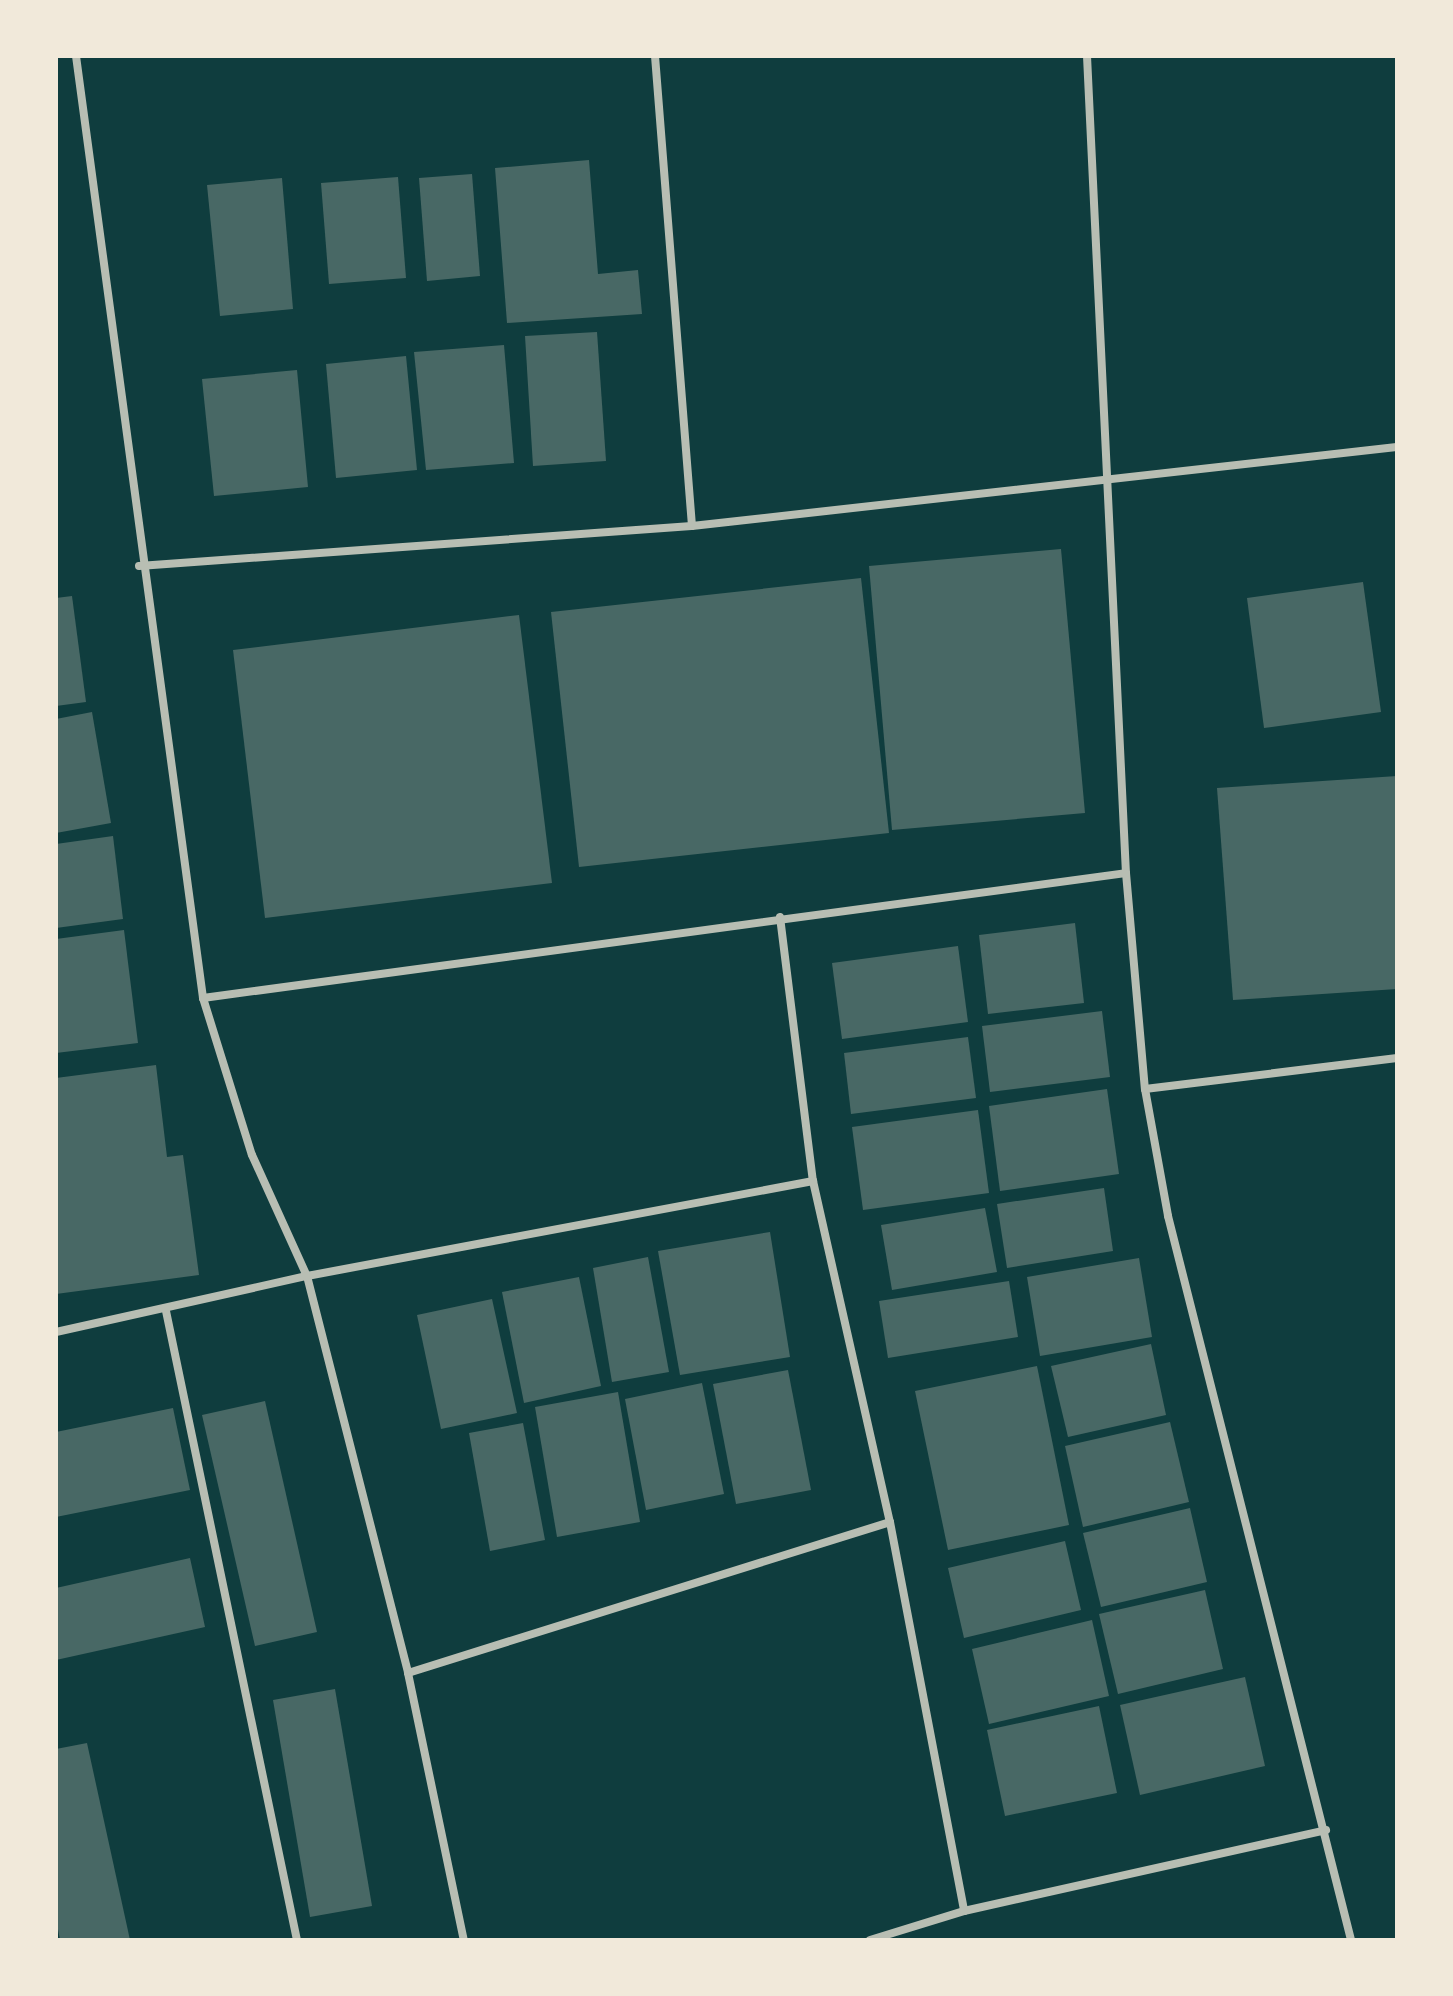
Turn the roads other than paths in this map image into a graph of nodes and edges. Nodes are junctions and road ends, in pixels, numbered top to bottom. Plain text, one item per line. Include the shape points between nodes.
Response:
1 (76, 56) edge
2 (655, 56) edge
3 (1087, 56) edge
4 (1397, 447) edge
5 (1108, 477) junction
6 (692, 526) junction
7 (139, 566) junction
8 (1126, 873) junction
9 (780, 917) junction
10 (203, 998) junction
11 (1397, 1058) edge
12 (1145, 1089) junction
13 (813, 1181) junction
14 (307, 1276) junction
15 (166, 1311) junction
16 (56, 1332) edge
17 (890, 1522) junction
18 (408, 1673) junction
19 (1326, 1830) junction
20 (964, 1911) junction
21 (297, 1940) edge
22 (464, 1940) edge
23 (870, 1940) edge
24 (1351, 1940) edge

1 - 7 street
2 - 6 street
3 - 5 street
4 - 5 street
5 - 6 street
5 - 8 street
6 - 7 street
7 - 10 street
8 - 9 street
8 - 12 street
9 - 10 street
9 - 13 street
10 - 14 street via 252,1155
11 - 12 street
12 - 19 street via 1168,1216
13 - 14 street
13 - 17 street
14 - 15 street
14 - 18 street
15 - 16 street
15 - 21 street
17 - 18 street
17 - 20 street
18 - 22 street
19 - 20 street
19 - 24 street
20 - 23 street

